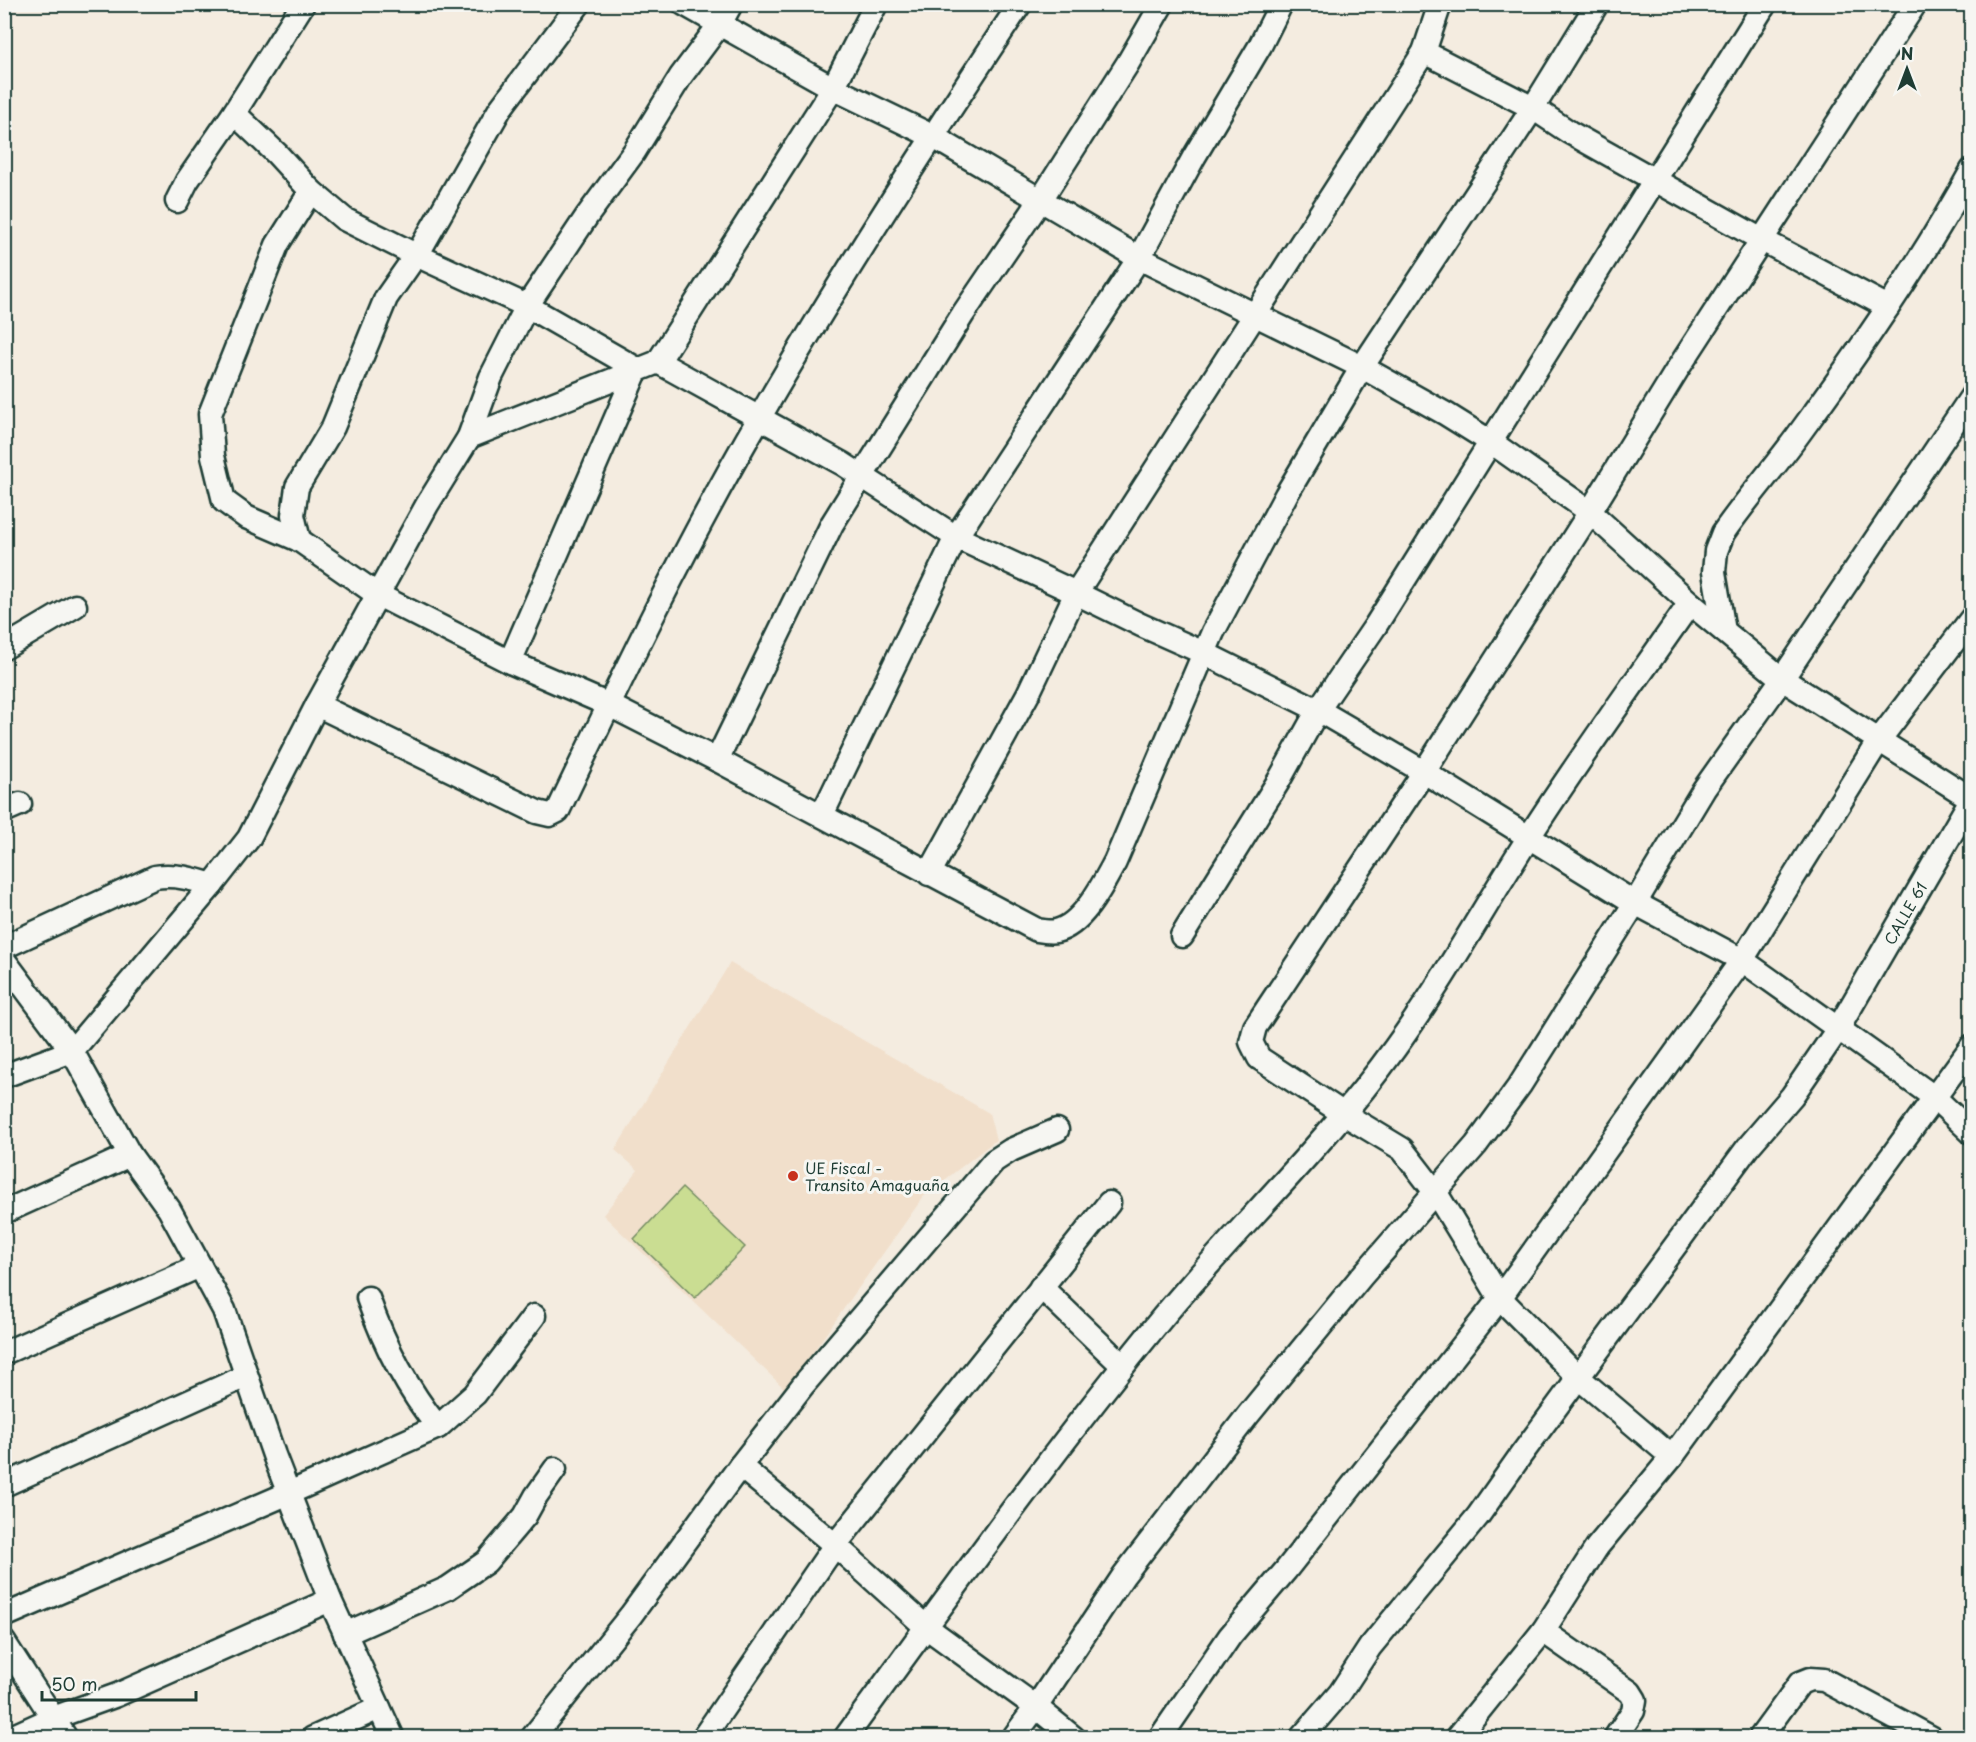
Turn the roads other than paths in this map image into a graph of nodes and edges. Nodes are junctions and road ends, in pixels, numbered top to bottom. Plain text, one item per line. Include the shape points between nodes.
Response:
1 (303, 4) edge
2 (579, 4) edge
3 (684, 4) edge
4 (876, 4) edge
5 (1020, 4) edge
6 (1162, 4) edge
7 (1281, 4) edge
8 (1440, 4) edge
9 (1597, 4) edge
10 (1765, 4) edge
11 (1915, 4) edge
12 (725, 14) edge
13 (1424, 52) junction
14 (833, 88) junction
15 (1533, 108) junction
16 (234, 113) junction
17 (932, 136) junction
18 (1971, 170) edge
19 (1654, 179) junction
20 (311, 191) junction
21 (177, 201) dead end
22 (1040, 201) junction
23 (1762, 240) junction
24 (416, 255) junction
25 (1139, 258) junction
26 (527, 306) junction
27 (1888, 307) junction
28 (1253, 315) junction
29 (648, 366) junction
30 (1362, 367) junction
31 (1971, 396) edge
32 (760, 417) junction
33 (469, 437) junction
34 (1491, 442) junction
35 (863, 476) junction
36 (1590, 512) junction
37 (956, 537) junction
38 (299, 540) junction
39 (1076, 593) junction
40 (378, 595) junction
41 (1690, 603) junction
42 (75, 606) dead end
43 (1971, 618) edge
44 (1724, 631) junction
45 (4, 648) edge
46 (1204, 653) junction
47 (510, 662) junction
48 (1782, 679) junction
49 (317, 705) junction
50 (609, 705) junction
51 (1318, 711) junction
52 (1879, 740) junction
53 (717, 759) junction
54 (1424, 772) junction
55 (1971, 799) edge
56 (822, 815) junction
57 (1529, 836) junction
58 (929, 874) junction
59 (212, 885) junction
60 (1635, 903) junction
61 (1182, 936) dead end
62 (4, 947) edge
63 (4, 960) edge
64 (1742, 960) junction
65 (1838, 1029) junction
66 (1971, 1046) edge
67 (72, 1051) junction
68 (4, 1076) edge
69 (1934, 1097) junction
70 (1344, 1114) junction
71 (1057, 1130) dead end
72 (1971, 1134) edge
73 (130, 1155) junction
74 (1436, 1193) junction
75 (1109, 1203) dead end
76 (4, 1212) edge
77 (200, 1266) junction
78 (1041, 1287) junction
79 (368, 1298) dead end
80 (1500, 1298) junction
81 (534, 1316) dead end
82 (4, 1353) edge
83 (1123, 1366) junction
84 (246, 1376) junction
85 (1580, 1378) junction
86 (438, 1427) junction
87 (1672, 1457) junction
88 (740, 1466) junction
89 (555, 1469) dead end
90 (4, 1485) edge
91 (289, 1493) junction
92 (835, 1545) junction
93 (330, 1600) junction
94 (4, 1616) edge
95 (926, 1627) junction
96 (1543, 1631) junction
97 (345, 1634) junction
98 (4, 1642) edge
99 (1036, 1707) junction
100 (379, 1708) junction
101 (53, 1718) junction
102 (545, 1733) edge
103 (1921, 1735) edge
104 (9, 1737) edge
105 (66, 1737) edge
106 (313, 1737) edge
107 (393, 1737) edge
108 (703, 1737) edge
109 (845, 1737) edge
110 (1013, 1737) edge
111 (1074, 1737) edge
112 (1160, 1737) edge
113 (1301, 1737) edge
114 (1457, 1737) edge
115 (1615, 1737) edge
116 (1760, 1737) edge

1 - 16 street
2 - 24 street via 500,109
3 - 12 street
4 - 14 street
5 - 17 street
6 - 22 street
7 - 25 street
8 - 13 street
9 - 15 street
10 - 19 street
11 - 23 street
12 - 14 street
12 - 26 street
13 - 15 street
13 - 28 street
14 - 17 street
14 - 29 street
15 - 19 street
15 - 30 street
16 - 20 street
16 - 21 street
17 - 22 street
17 - 32 street
18 - 27 street
19 - 23 street
19 - 34 street
20 - 24 street via 344,219
20 - 38 street via 277,245 210,414 213,456 224,501 246,517
22 - 25 street
22 - 35 street via 963,314
23 - 27 street
23 - 36 street
24 - 26 street
24 - 38 street via 387,298 333,427 297,487 293,515
25 - 28 street
25 - 37 street
26 - 29 street
26 - 33 street via 491,377
27 - 44 street via 1723,533 1714,572
28 - 30 street
28 - 39 street
29 - 32 street
29 - 33 street
29 - 47 street
30 - 34 street
30 - 46 street via 1286,495
31 - 48 street
32 - 35 street
32 - 50 street via 677,568
33 - 40 street
34 - 36 street
34 - 51 street
35 - 37 street
35 - 53 street via 827,533
36 - 41 street
36 - 54 street
37 - 39 street
37 - 56 street
38 - 40 street
39 - 46 street
39 - 58 street via 1028,694
40 - 47 street
40 - 49 street
41 - 44 street
41 - 57 street
42 - 45 street
43 - 52 street
44 - 48 street
46 - 51 street
46 - 58 street via 1114,862 1096,898 1071,924 1057,931 1037,930
47 - 50 street
48 - 52 street
48 - 60 street via 1704,789
49 - 50 street via 550,815 558,811
49 - 59 street via 249,838
50 - 53 street
51 - 54 street
51 - 61 street
52 - 55 street
52 - 64 street
53 - 56 street
54 - 57 street
54 - 70 street via 1255,1027 1251,1041 1259,1058
55 - 65 street, CALLE 61
56 - 58 street
57 - 60 street
57 - 70 street via 1440,982
59 - 62 street via 169,875 155,877
59 - 67 street
60 - 64 street
60 - 74 street via 1520,1085
63 - 67 street
64 - 65 street
64 - 80 street
65 - 69 street
65 - 85 street, CALLE 61
66 - 69 street
67 - 68 street
67 - 73 street
69 - 72 street
69 - 87 street
70 - 74 street via 1402,1149
70 - 83 street via 1205,1267
71 - 88 street via 994,1161 804,1384
73 - 76 street
73 - 77 street via 169,1209
74 - 80 street
74 - 99 street via 1248,1415 1125,1575
75 - 78 street
77 - 82 street
77 - 84 street via 224,1310
78 - 83 street
78 - 92 street
79 - 86 street via 378,1327 417,1401
80 - 85 street
80 - 112 street via 1230,1636
81 - 86 street via 475,1394
83 - 95 street
84 - 90 street
84 - 91 street
85 - 87 street
85 - 113 street, CALLE 61 via 1478,1516
86 - 91 street
87 - 96 street via 1597,1547
88 - 92 street
88 - 102 street
89 - 97 street via 525,1516 486,1562 448,1588
91 - 93 street
91 - 94 street
92 - 95 street
92 - 108 street
93 - 97 street
93 - 101 street via 117,1695
95 - 99 street
95 - 109 street
96 - 114 street
96 - 115 street via 1629,1692 1635,1701 1633,1711
97 - 100 street
98 - 101 street
99 - 110 street
99 - 111 street
100 - 106 street
100 - 107 street
101 - 104 street
101 - 105 street
103 - 116 street via 1824,1680 1810,1679 1800,1683

